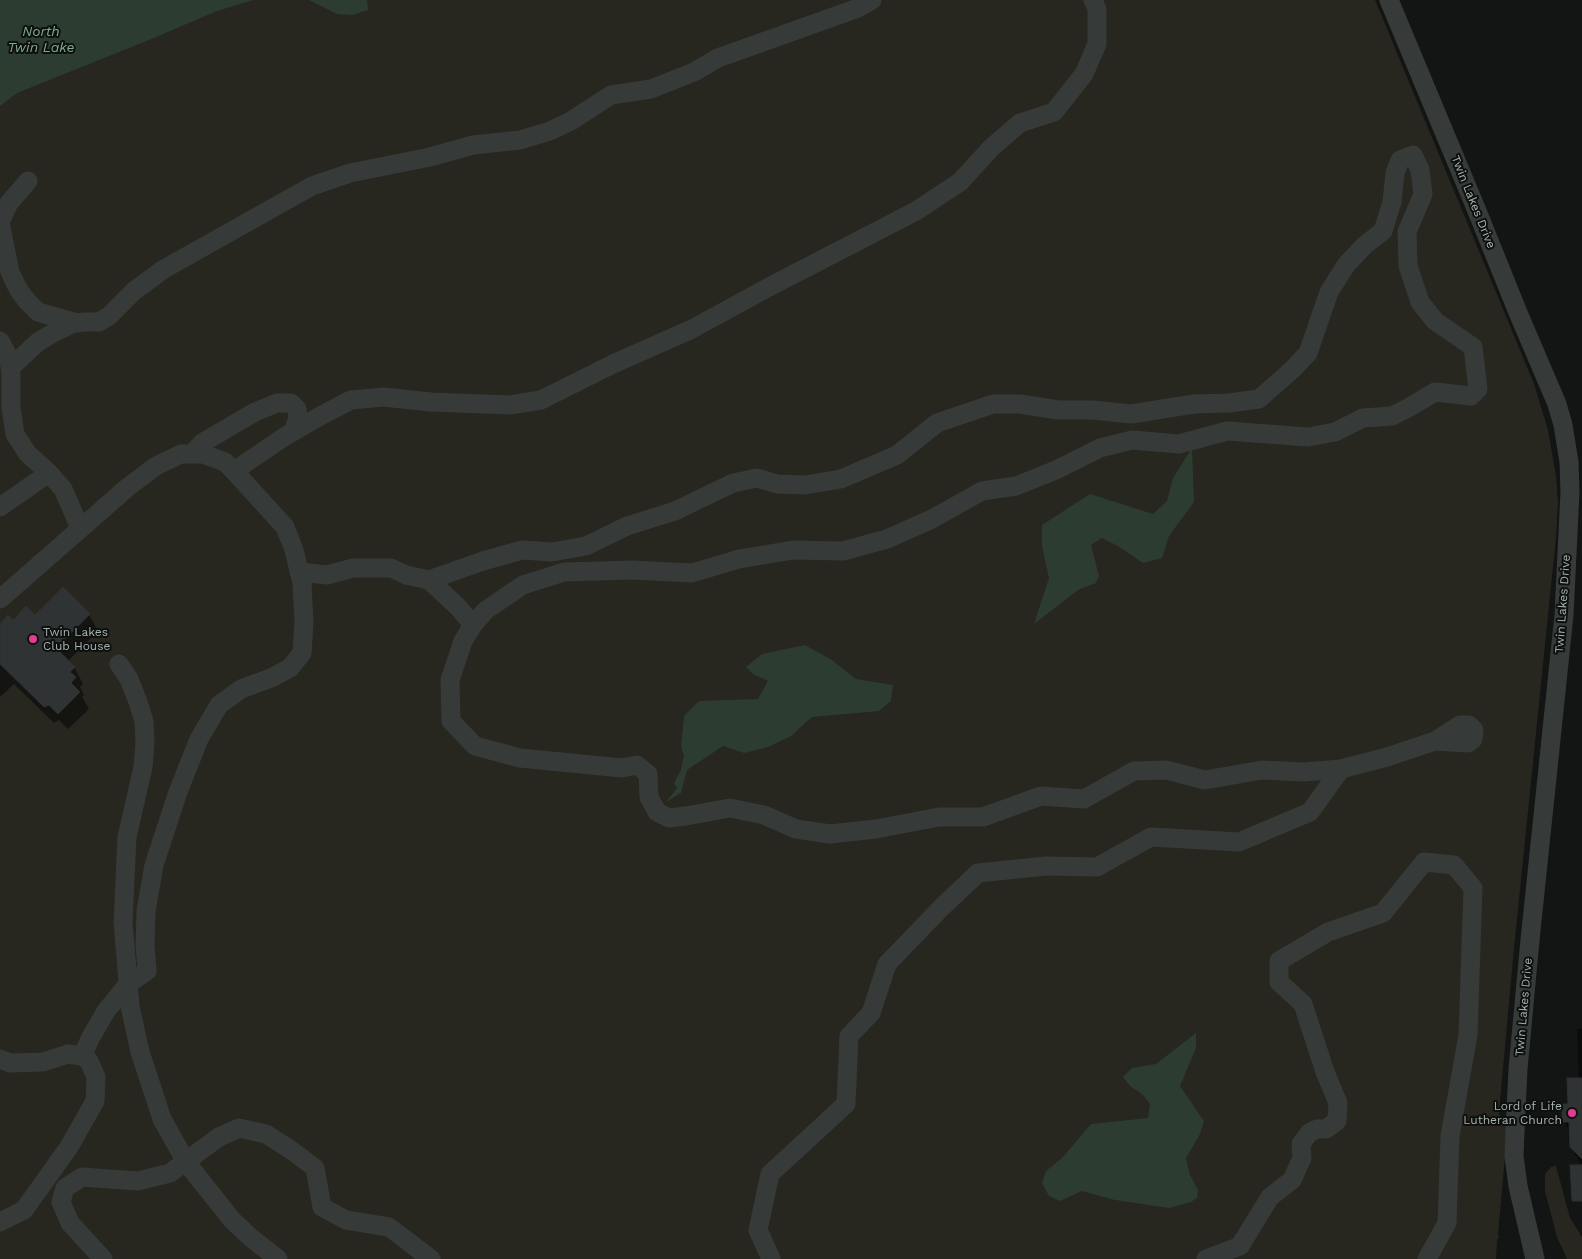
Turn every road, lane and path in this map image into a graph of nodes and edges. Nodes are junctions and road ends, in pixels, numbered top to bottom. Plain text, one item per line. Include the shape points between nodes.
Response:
1 (872, 0) edge
2 (1093, 0) edge
3 (1390, 0) edge
4 (28, 181) dead end
5 (77, 323) junction
6 (0, 341) edge
7 (10, 368) junction
8 (291, 403) junction
9 (330, 410) junction
10 (292, 432) junction
11 (192, 454) junction
12 (234, 471) junction
13 (50, 473) junction
14 (0, 507) edge
15 (80, 528) junction
16 (299, 572) junction
17 (429, 580) junction
18 (0, 599) edge
19 (473, 625) junction
20 (118, 664) dead end
21 (1435, 741) dead end
22 (1341, 769) junction
23 (128, 984) junction
24 (82, 1056) junction
25 (0, 1059) edge
26 (186, 1162) junction
27 (0, 1222) edge
28 (1530, 1239) junction
29 (103, 1259) edge
30 (278, 1259) edge
31 (430, 1259) edge
32 (772, 1259) edge
33 (1206, 1259) edge
34 (1427, 1259) edge
35 (1523, 1259) edge
36 (1535, 1259) edge
37 (1545, 1259) edge

1 - 5 street via 858,8 718,58 694,72 651,89 610,95 550,131 520,140 473,145 350,173 312,186 164,269 134,290 99,322
2 - 9 street via 1097,9 1097,44 1084,74 1054,112 1020,123 992,147 960,182 916,211 692,329 541,400 510,406 382,397 351,400
3 - 28 street, Twin Lakes Drive via 1557,404 1569,462 1564,615 1518,1068 1514,1156
4 - 5 street via 0,222 10,272 27,302 38,312
5 - 7 street via 38,342
6 - 7 street via 9,358
7 - 13 street via 15,434 27,453
8 - 9 street
8 - 10 street via 298,409
8 - 11 street via 277,403 255,412 202,443
9 - 10 street
10 - 12 street
11 - 12 street via 203,454 225,462
11 - 15 street via 181,454 156,466
12 - 16 street via 284,527
13 - 14 street
13 - 15 street via 63,489
15 - 18 street
16 - 17 street via 327,575 353,568 391,568
16 - 23 street via 304,623 302,652 290,668 241,689 219,705 199,739 154,865 146,911 147,971
17 - 19 street
17 - 19 street via 522,550 552,552 586,546 627,526 675,511 733,483 757,478 777,484 805,485 841,479 896,455 937,423 992,404 1131,414 1194,404 1259,399 1308,352 1328,292 1346,265 1365,244 1383,231 1392,202 1394,173 1400,160 1413,156 1420,170 1423,194 1407,232 1408,266 1420,302 1434,321 1472,347 1478,389 1471,396 1435,392 1392,416 1363,418 1335,432 1308,437 1227,432 1178,444 1132,440 1100,448 1016,486 982,491 887,539 843,551 793,550 739,559 692,573 632,570 564,572 523,585 486,610
19 - 22 street via 463,641 450,680 451,722 475,746 520,758 622,768 637,765 648,774 649,797 657,812 669,818 730,808 764,815 796,829 830,834 939,817 983,817 1041,796 1084,799 1134,771 1166,770 1205,780 1262,770 1304,772
20 - 23 street via 138,702 144,721 145,744 127,837 124,922
21 - 22 street
22 - 32 street via 1310,812 1239,842 1150,837 1097,867 1046,866 978,873 887,964 871,1013 849,1036 846,1104 770,1174 758,1230
23 - 24 street via 106,1012
23 - 26 street via 147,1077 162,1119
24 - 25 street via 68,1054 43,1062
24 - 27 street via 89,1061 96,1077 95,1101 40,1191 24,1210
26 - 29 street via 170,1173 138,1181 82,1177 65,1188 61,1202 70,1222
26 - 30 street via 232,1220
26 - 31 street via 219,1137 239,1128 266,1134 315,1168 322,1207 346,1220 389,1226
28 - 35 street
28 - 36 street, Twin Lakes Drive
28 - 37 street, Twin Lakes Drive
33 - 34 street via 1240,1246 1270,1197 1292,1180 1302,1158 1301,1144 1309,1133 1316,1129 1326,1130 1337,1121 1338,1103 1303,1004 1278,982 1278,961 1328,932 1383,913 1424,862 1454,865 1472,888 1468,1035 1450,1136 1446,1223

